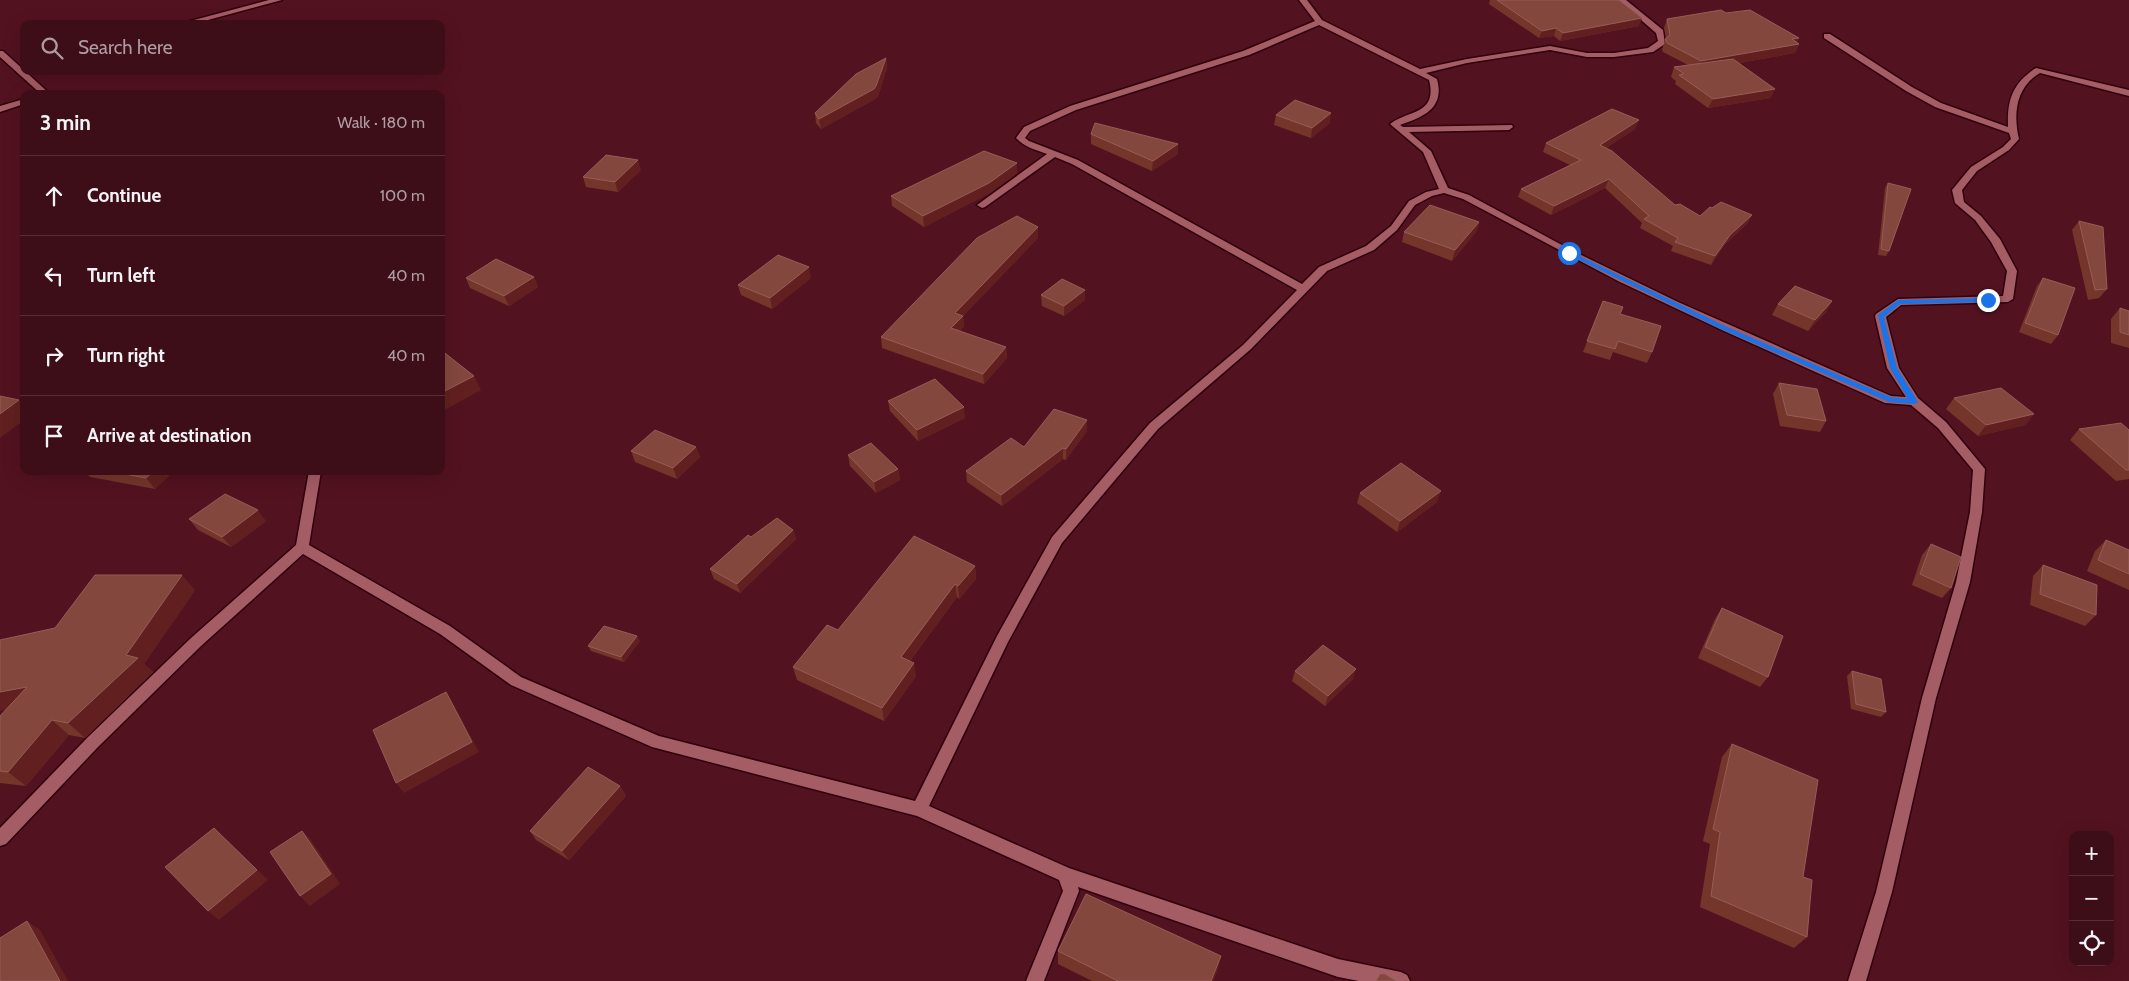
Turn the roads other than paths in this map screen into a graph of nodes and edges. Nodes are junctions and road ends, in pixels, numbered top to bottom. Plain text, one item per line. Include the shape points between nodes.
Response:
1 (278, 0) edge
2 (1303, 0) edge
3 (1622, 0) edge
4 (207, 20) edge
5 (1319, 22) junction
6 (1828, 36) dead end
7 (0, 53) edge
8 (20, 69) edge
9 (1418, 72) junction
10 (27, 75) edge
11 (42, 90) edge
12 (2129, 93) edge
13 (20, 102) edge
14 (0, 109) edge
15 (1508, 127) dead end
16 (1401, 130) junction
17 (2012, 130) junction
18 (1054, 154) junction
19 (1444, 190) junction
20 (982, 205) dead end
21 (1303, 289) junction
22 (1914, 402) junction
23 (314, 475) edge
24 (302, 547) junction
25 (919, 809) junction
26 (0, 839) edge
27 (1066, 875) junction
28 (1035, 981) edge
29 (1401, 981) edge
30 (1858, 981) edge

1 - 4 street
2 - 5 street
3 - 9 street via 1660,32 1662,42 1650,50 1614,55 1587,56 1550,48
5 - 9 street
5 - 18 street via 1246,53 1073,108 1022,133 1020,138 1026,143
6 - 17 street via 1938,105
7 - 8 street
9 - 16 street via 1433,79 1437,87 1435,97 1432,104 1416,117 1394,124
10 - 11 street
12 - 17 street via 2039,70 2025,79 2013,104
13 - 14 street
15 - 16 street
16 - 19 street via 1427,151
17 - 22 street via 2015,139 2010,148 1986,160 1966,176 1957,190 1960,203 1978,218 1996,241 2012,271 2008,299 1898,302 1880,316 1893,368
18 - 20 street
18 - 21 street via 1075,162
19 - 21 street via 1412,203 1394,228 1370,248 1323,269
19 - 22 street via 1466,197 1586,262 1723,328 1889,400
21 - 25 street via 1246,347 1154,426 1057,540 1002,640
22 - 30 street via 1942,425 1979,469 1976,512 1963,582 1929,698 1884,892
23 - 24 street
24 - 25 street via 445,630 516,681 657,742
24 - 26 street via 196,642 92,742
25 - 27 street
27 - 28 street via 1071,891
27 - 29 street via 1338,968

